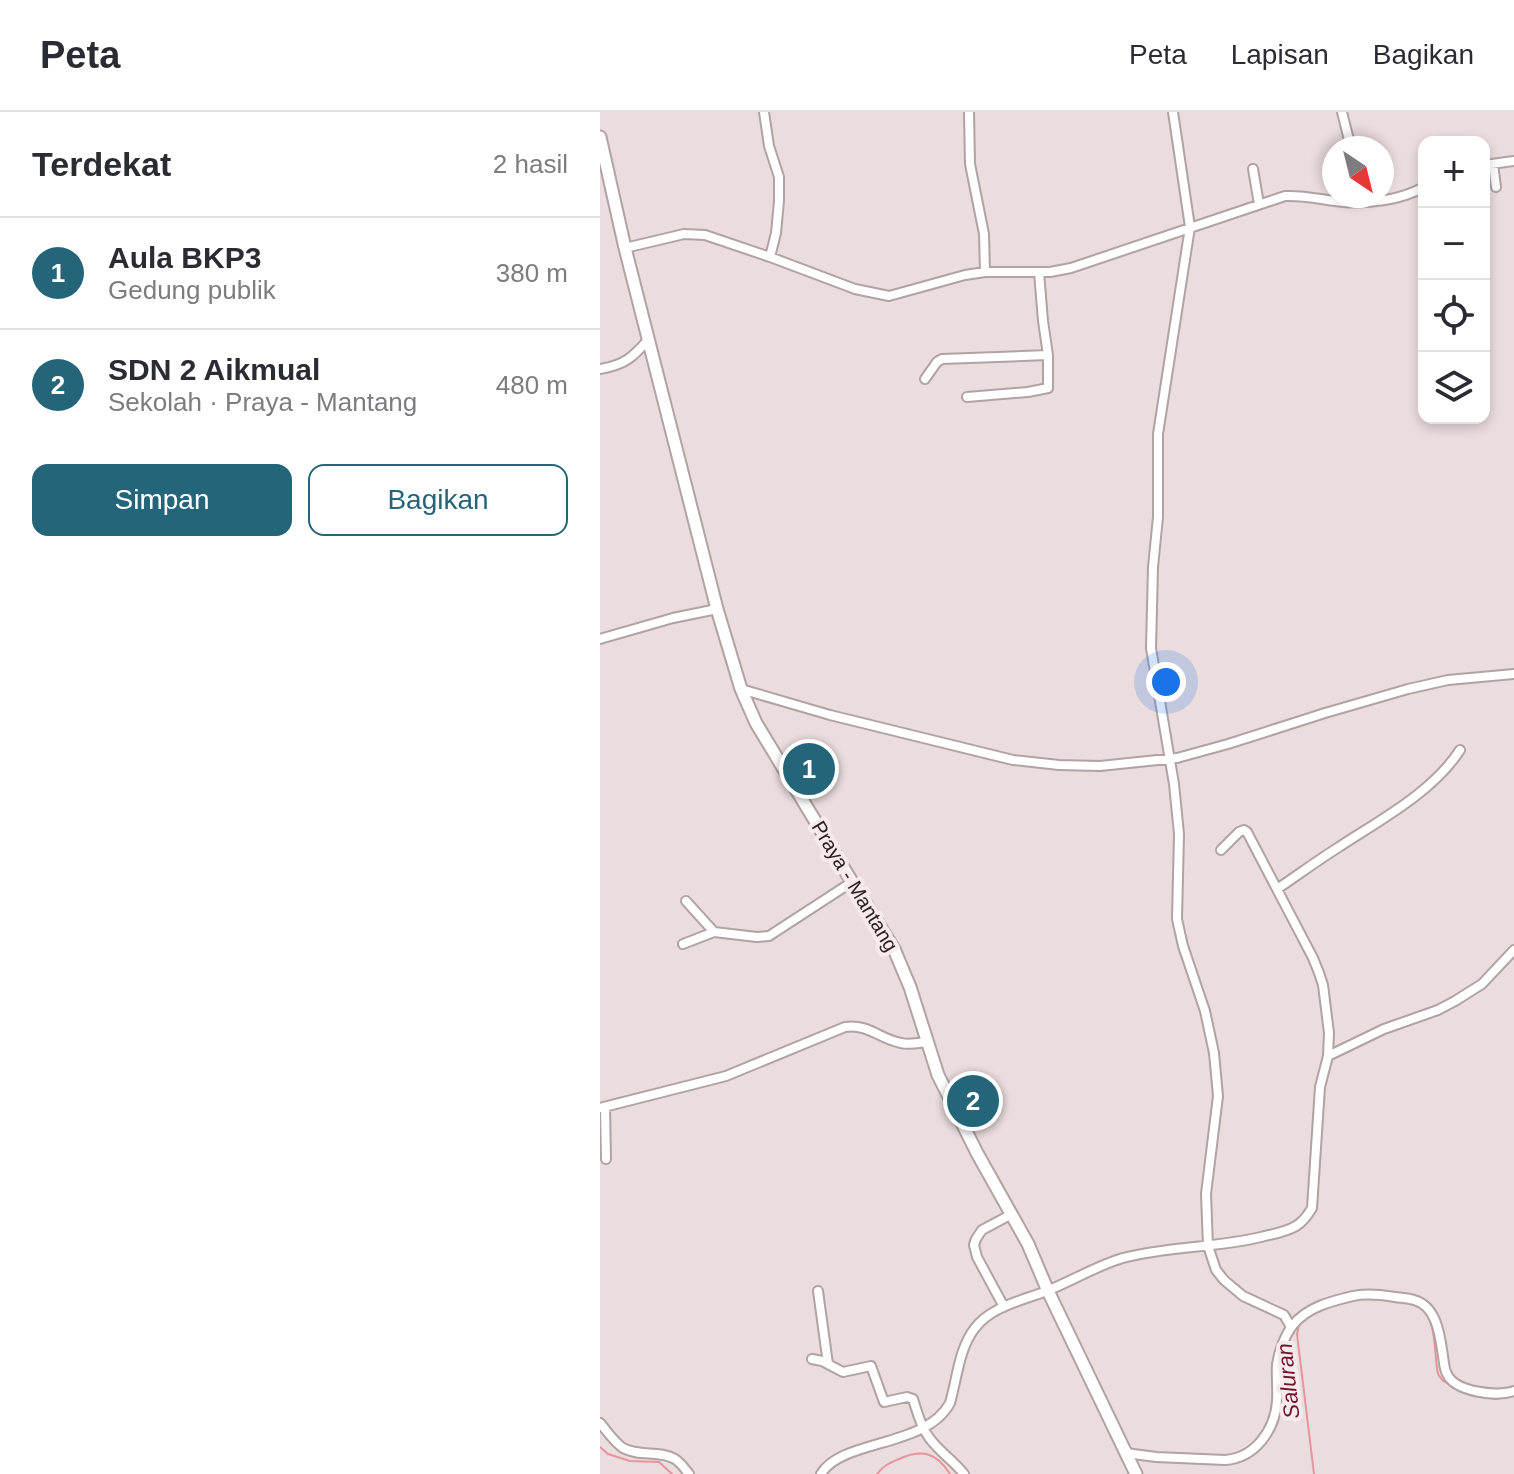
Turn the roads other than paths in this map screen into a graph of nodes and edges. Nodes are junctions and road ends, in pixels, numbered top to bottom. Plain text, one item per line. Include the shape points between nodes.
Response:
1 (764, 112) edge
2 (969, 112) edge
3 (1173, 112) edge
4 (1342, 112) edge
5 (1348, 136) edge
6 (600, 137) edge
7 (1514, 161) edge
8 (1490, 164) edge
9 (1253, 169) dead end
10 (1490, 170) edge
11 (1496, 187) dead end
12 (1418, 190) edge
13 (1322, 197) edge
14 (1394, 197) edge
15 (1259, 204) junction
16 (1190, 227) junction
17 (625, 248) junction
18 (770, 257) junction
19 (985, 272) junction
20 (1039, 272) junction
21 (649, 339) junction
22 (1048, 355) junction
23 (600, 369) edge
24 (925, 379) dead end
25 (967, 397) dead end
26 (717, 609) junction
27 (600, 639) edge
28 (1514, 674) edge
29 (741, 689) junction
30 (1460, 750) dead end
31 (1169, 759) junction
32 (1221, 850) dead end
33 (852, 882) junction
34 (1277, 889) junction
35 (686, 901) dead end
36 (714, 932) junction
37 (683, 944) dead end
38 (1514, 950) edge
39 (927, 1042) junction
40 (1328, 1056) junction
41 (603, 1108) edge
42 (606, 1159) dead end
43 (1012, 1214) junction
44 (1208, 1246) junction
45 (818, 1291) dead end
46 (1048, 1291) junction
47 (1004, 1307) junction
48 (1291, 1327) junction
49 (812, 1359) dead end
50 (828, 1364) junction
51 (1514, 1391) edge
52 (600, 1423) edge
53 (923, 1427) junction
54 (1131, 1464) edge
55 (689, 1474) edge
56 (821, 1474) edge
57 (964, 1474) edge

1 - 18 street via 779,177
2 - 19 street via 970,164 984,234
3 - 16 street
4 - 5 street
6 - 17 main road, Praya - Mantang
7 - 8 street
9 - 15 street
10 - 11 street
12 - 14 street
13 - 15 street via 1293,195
15 - 16 street
16 - 20 street via 1071,268
16 - 31 street via 1157,449 1151,648
17 - 18 street via 690,233
17 - 21 main road, Praya - Mantang
18 - 19 street via 889,296
19 - 20 street
20 - 22 street
21 - 23 street via 633,357
21 - 26 main road, Praya - Mantang
22 - 24 street via 942,359
22 - 25 street via 1047,389
26 - 27 street
26 - 29 main road, Praya - Mantang
28 - 31 street via 1408,689
29 - 31 street via 1013,760 1100,766
29 - 33 main road, Praya - Mantang
30 - 34 street via 1451,764 1392,813
31 - 44 street via 1179,834 1177,919 1205,1011 1217,1081 1206,1194
32 - 34 street via 1239,832 1247,832
33 - 36 street via 769,936
33 - 39 main road, Praya - Mantang via 894,949
34 - 40 street via 1319,973
35 - 36 street
36 - 37 street
38 - 40 street via 1482,984 1455,1001
39 - 41 street via 898,1043 865,1028 845,1027 726,1076
39 - 43 main road, Praya - Mantang via 938,1075
40 - 44 street via 1320,1087 1312,1208 1306,1218 1289,1229
41 - 42 street
43 - 46 main road, Praya - Mantang
43 - 47 street via 982,1230 974,1245
44 - 46 street via 1125,1258
44 - 48 street via 1224,1280 1243,1296 1284,1315
45 - 50 street
46 - 47 street
46 - 54 main road, Praya - Mantang
47 - 53 street via 973,1330 946,1412
48 - 51 street via 1318,1306 1353,1296 1414,1300 1427,1307 1435,1321 1453,1382 1491,1394
48 - 54 street via 1279,1355 1277,1404 1258,1446 1225,1460 1156,1457
49 - 50 street
50 - 53 street via 843,1372 871,1366 883,1400 913,1399
52 - 55 street via 624,1448 676,1460
53 - 56 street via 837,1459
53 - 57 street

